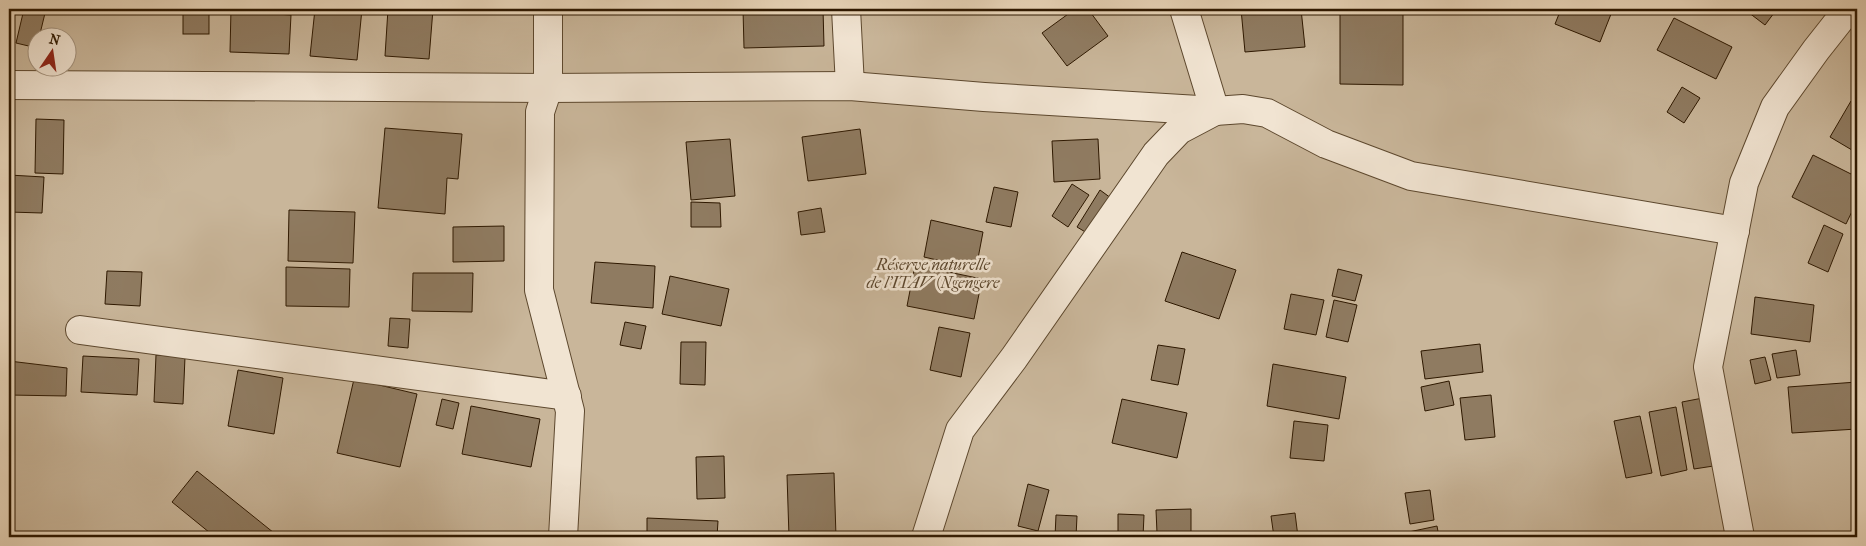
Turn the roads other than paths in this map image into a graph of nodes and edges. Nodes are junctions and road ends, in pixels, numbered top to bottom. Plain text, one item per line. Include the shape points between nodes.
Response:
1 (548, 9) edge
2 (846, 9) edge
3 (1184, 9) edge
4 (1855, 9) edge
5 (9, 85) edge
6 (850, 86) junction
7 (548, 88) junction
8 (1215, 111) junction
9 (1735, 231) junction
10 (80, 330) dead end
11 (567, 396) junction
12 (563, 537) edge
13 (926, 537) edge
14 (1740, 537) edge

1 - 7 street
2 - 6 street
3 - 8 street
4 - 9 street via 1846,12 1775,107 1744,183
5 - 7 street
6 - 7 street
6 - 8 street
7 - 11 street via 540,112 539,290
8 - 9 street via 1243,109 1267,113 1326,144 1411,176
8 - 13 street via 1179,130 1156,154 960,430
9 - 14 street via 1708,367
10 - 11 street
11 - 12 street via 570,410

